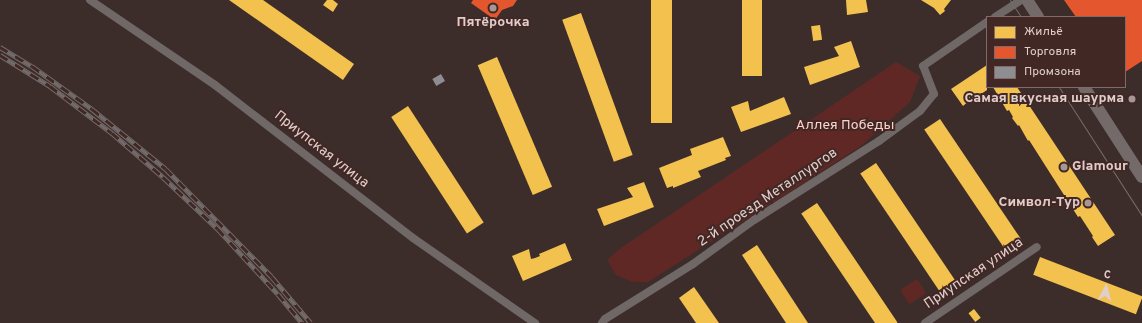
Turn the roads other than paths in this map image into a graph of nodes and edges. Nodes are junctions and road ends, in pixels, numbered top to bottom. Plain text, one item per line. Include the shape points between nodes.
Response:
1 (90, 0) edge
2 (1021, 0) edge
3 (1027, 0) edge
4 (997, 16) edge
5 (1037, 16) edge
6 (986, 23) edge
7 (1085, 88) edge
8 (1142, 177) edge
9 (1037, 247) dead end
10 (535, 323) edge
11 (602, 323) edge
12 (925, 323) edge

1 - 10 street, Приупская улица via 215,85 413,238
2 - 4 street
3 - 5 main road
6 - 11 street, 2-й проезд Металлургов via 923,66 934,94 920,111 879,141 754,220 693,264
7 - 8 main road
9 - 12 street, Приупская улица

